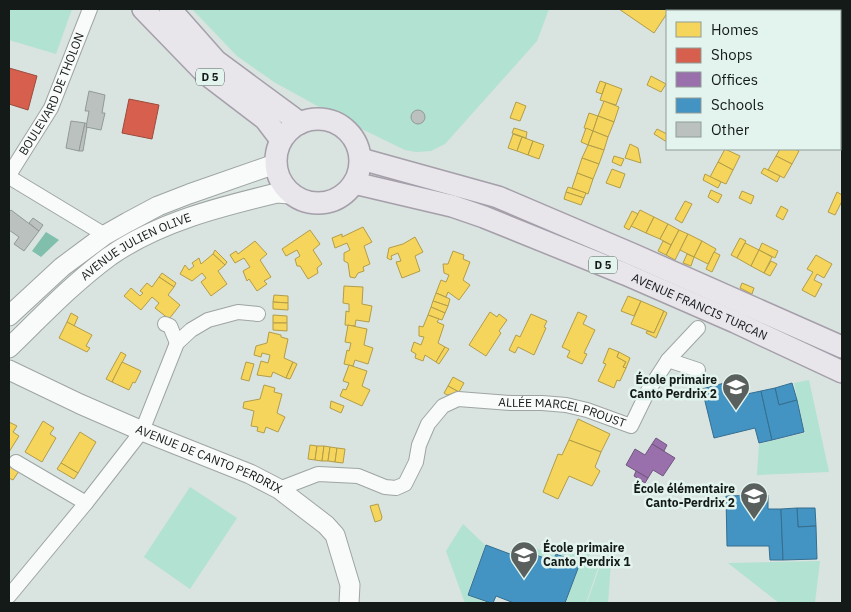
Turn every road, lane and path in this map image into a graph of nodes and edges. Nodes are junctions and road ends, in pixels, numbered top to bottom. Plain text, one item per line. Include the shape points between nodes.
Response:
1 (90, 9) edge
2 (143, 9) edge
3 (170, 9) edge
4 (300, 122) junction
5 (281, 140) junction
6 (360, 159) junction
7 (275, 164) junction
8 (9, 176) edge
9 (354, 183) junction
10 (290, 194) junction
11 (105, 235) junction
12 (62, 267) junction
13 (258, 314) dead end
14 (9, 316) edge
15 (165, 324) dead end
16 (698, 328) dead end
17 (9, 335) edge
18 (177, 344) junction
19 (842, 347) edge
20 (9, 348) edge
21 (668, 360) junction
22 (9, 370) edge
23 (698, 370) dead end
24 (842, 372) edge
25 (142, 431) junction
26 (16, 462) dead end
27 (279, 489) junction
28 (86, 503) junction
29 (9, 596) edge
30 (349, 603) edge

1 - 8 street, BOULEVARD DE THOLON via 51,108
2 - 5 main road, D 5 via 206,74 265,119
3 - 4 main road, D 5 via 216,61
4 - 5 main road
4 - 6 main road via 320,118 340,124 354,139
5 - 7 main road
6 - 9 main road
6 - 19 main road, AVENUE FRANCIS TURCAN / D 5 via 498,197
7 - 10 main road via 280,180
7 - 11 main road, AVENUE JULIEN OLIVE via 158,206
8 - 11 street, BOULEVARD DE THOLON
9 - 10 main road via 336,200 312,204
9 - 24 main road, AVENUE FRANCIS TURCAN / D 5 via 452,206 484,217 625,274
10 - 20 main road, AVENUE JULIEN OLIVE via 277,193 208,211 145,236 79,280
11 - 12 main road, AVENUE JULIEN OLIVE
12 - 14 main road, AVENUE JULIEN OLIVE
12 - 17 main road, AVENUE JULIEN OLIVE
13 - 18 street via 238,312 208,320
15 - 18 street via 170,326
16 - 21 street, ALLÉE MARCEL PROUST
18 - 25 street
21 - 23 street
21 - 27 street, ALLÉE MARCEL PROUST via 631,426 566,405 458,399 443,406 428,424 405,484 396,488 385,487 358,476 318,474
22 - 25 main road, AVENUE DE CANTO PERDRIX
25 - 27 main road, AVENUE DE CANTO PERDRIX via 250,474
25 - 28 street
26 - 28 street
27 - 30 main road, AVENUE DE CANTO PERDRIX via 335,535 350,585
28 - 29 street

